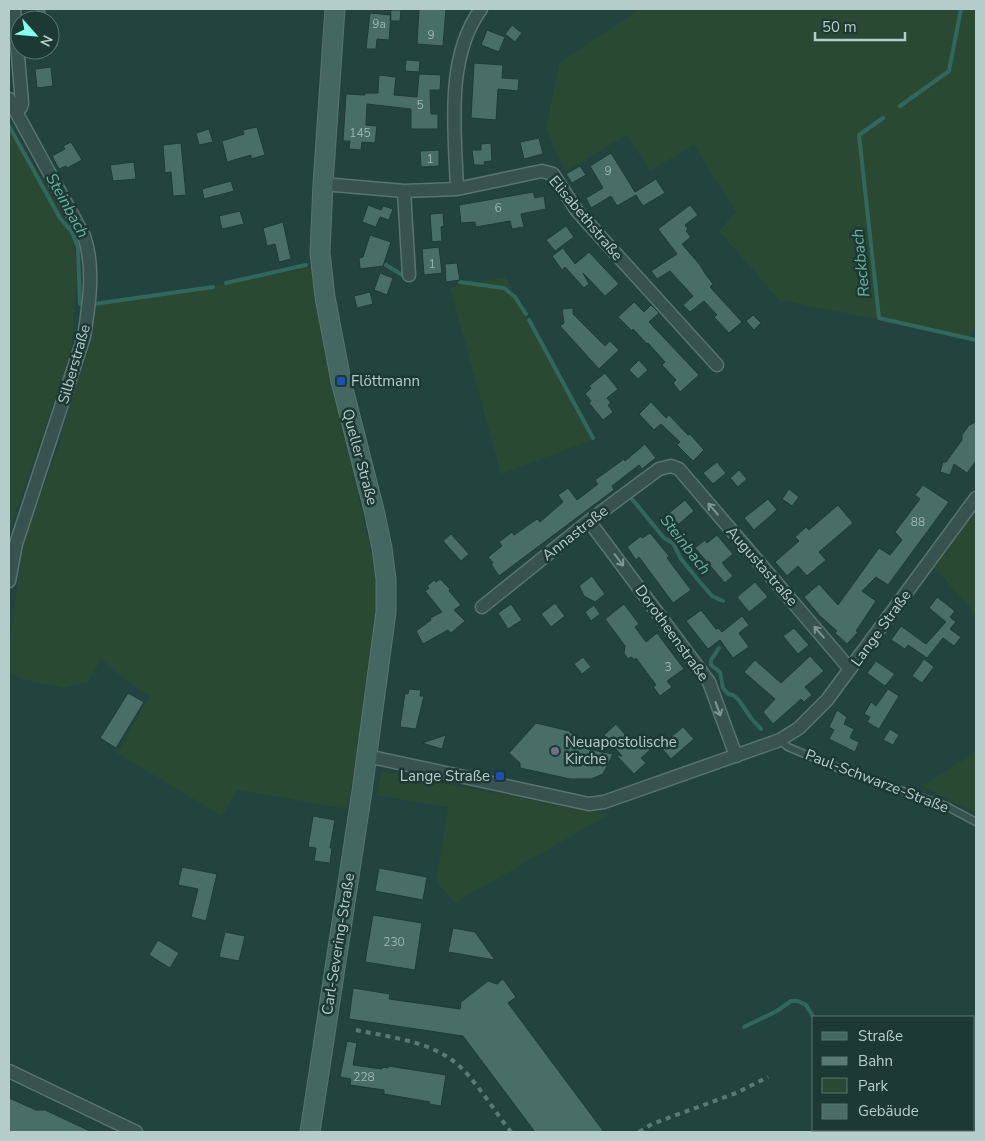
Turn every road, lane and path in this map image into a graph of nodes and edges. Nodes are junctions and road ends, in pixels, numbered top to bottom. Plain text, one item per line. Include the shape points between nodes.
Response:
1 (14, 9) edge
2 (335, 9) edge
3 (481, 9) edge
4 (9, 99) edge
5 (16, 112) junction
6 (323, 184) junction
7 (457, 189) junction
8 (404, 190) junction
9 (409, 275) dead end
10 (717, 365) dead end
11 (671, 466) joint
12 (976, 498) edge
13 (590, 521) junction
14 (10, 563) edge
15 (9, 581) edge
16 (482, 607) dead end
17 (850, 669) junction
18 (780, 740) junction
19 (367, 756) junction
20 (736, 756) junction
21 (976, 822) edge
22 (9, 1071) edge
23 (136, 1132) edge
24 (310, 1132) edge

1 - 5 street via 22,103
2 - 6 street, Queller Straße
3 - 7 street via 468,32 461,54 454,102
4 - 5 street, Silberstraße
5 - 14 street, Silberstraße via 84,236 89,254 89,282 84,337
6 - 8 street, Elisabethstraße
6 - 19 street, Queller Straße via 320,253 325,297 342,389 378,526 386,579 384,634
7 - 8 street, Elisabethstraße
7 - 10 street, Elisabethstraße via 542,171 552,174 576,210
8 - 9 street
11 - 13 street, Annastraße via 659,469
17 -> 11 street, Augustastraße via 679,469
12 - 17 street, Lange Straße
13 - 16 street, Annastraße
13 -> 20 street, Dorotheenstraße via 709,682
14 - 15 street, Silberstraße
17 - 18 street, Lange Straße via 810,718
18 - 20 street, Lange Straße
18 - 21 lane, Paul-Schwarze-Straße via 788,747 845,772 946,806
19 - 20 street, Lange Straße via 590,804
19 - 24 street, Carl-Severing-Straße
22 - 23 street

